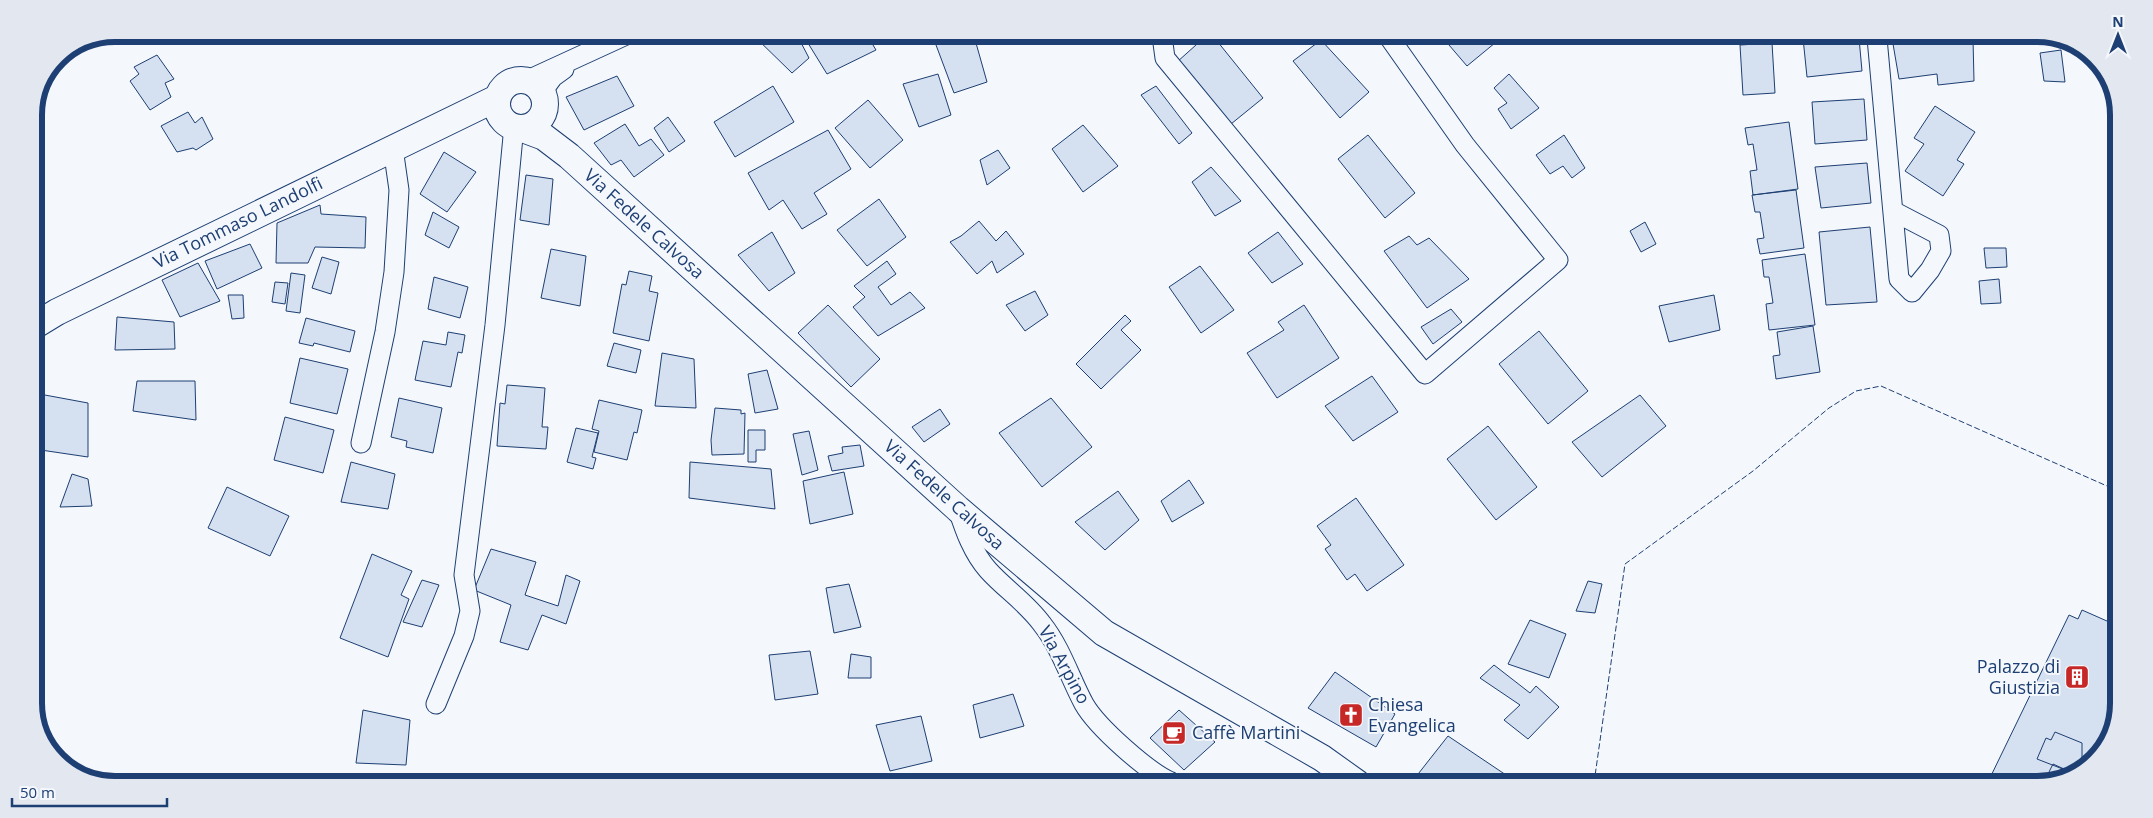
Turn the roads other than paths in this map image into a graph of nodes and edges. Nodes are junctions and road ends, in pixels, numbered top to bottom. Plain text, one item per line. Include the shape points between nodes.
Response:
1 (611, 42) edge
2 (1163, 42) edge
3 (1393, 42) edge
4 (1877, 42) edge
5 (539, 93) junction
6 (509, 118) junction
7 (393, 148) junction
8 (569, 156) junction
9 (1893, 211) dead end
10 (42, 321) edge
11 (361, 444) dead end
12 (958, 510) junction
13 (436, 704) dead end
14 (1158, 776) edge
15 (1347, 776) edge

1 - 5 street via 576,58
2 - 3 street via 1165,58 1425,374 1558,260 1465,145
4 - 9 street
5 - 6 street via 539,121 532,126
5 - 6 street via 511,81 505,85
5 - 8 street, Via Fedele Calvosa
6 - 7 street, Via Tommaso Landolfi via 444,124
6 - 8 street, Via Fedele Calvosa via 544,137
6 - 13 street via 494,333 464,575 470,611 464,636
7 - 10 street, Via Tommaso Landolfi
7 - 11 street via 400,190 394,272
8 - 12 street, Via Fedele Calvosa
12 - 14 street, Via Arpino via 966,536 988,569 1042,624 1058,649 1085,706 1132,755
12 - 15 street, Via Fedele Calvosa via 1104,633 1322,758

